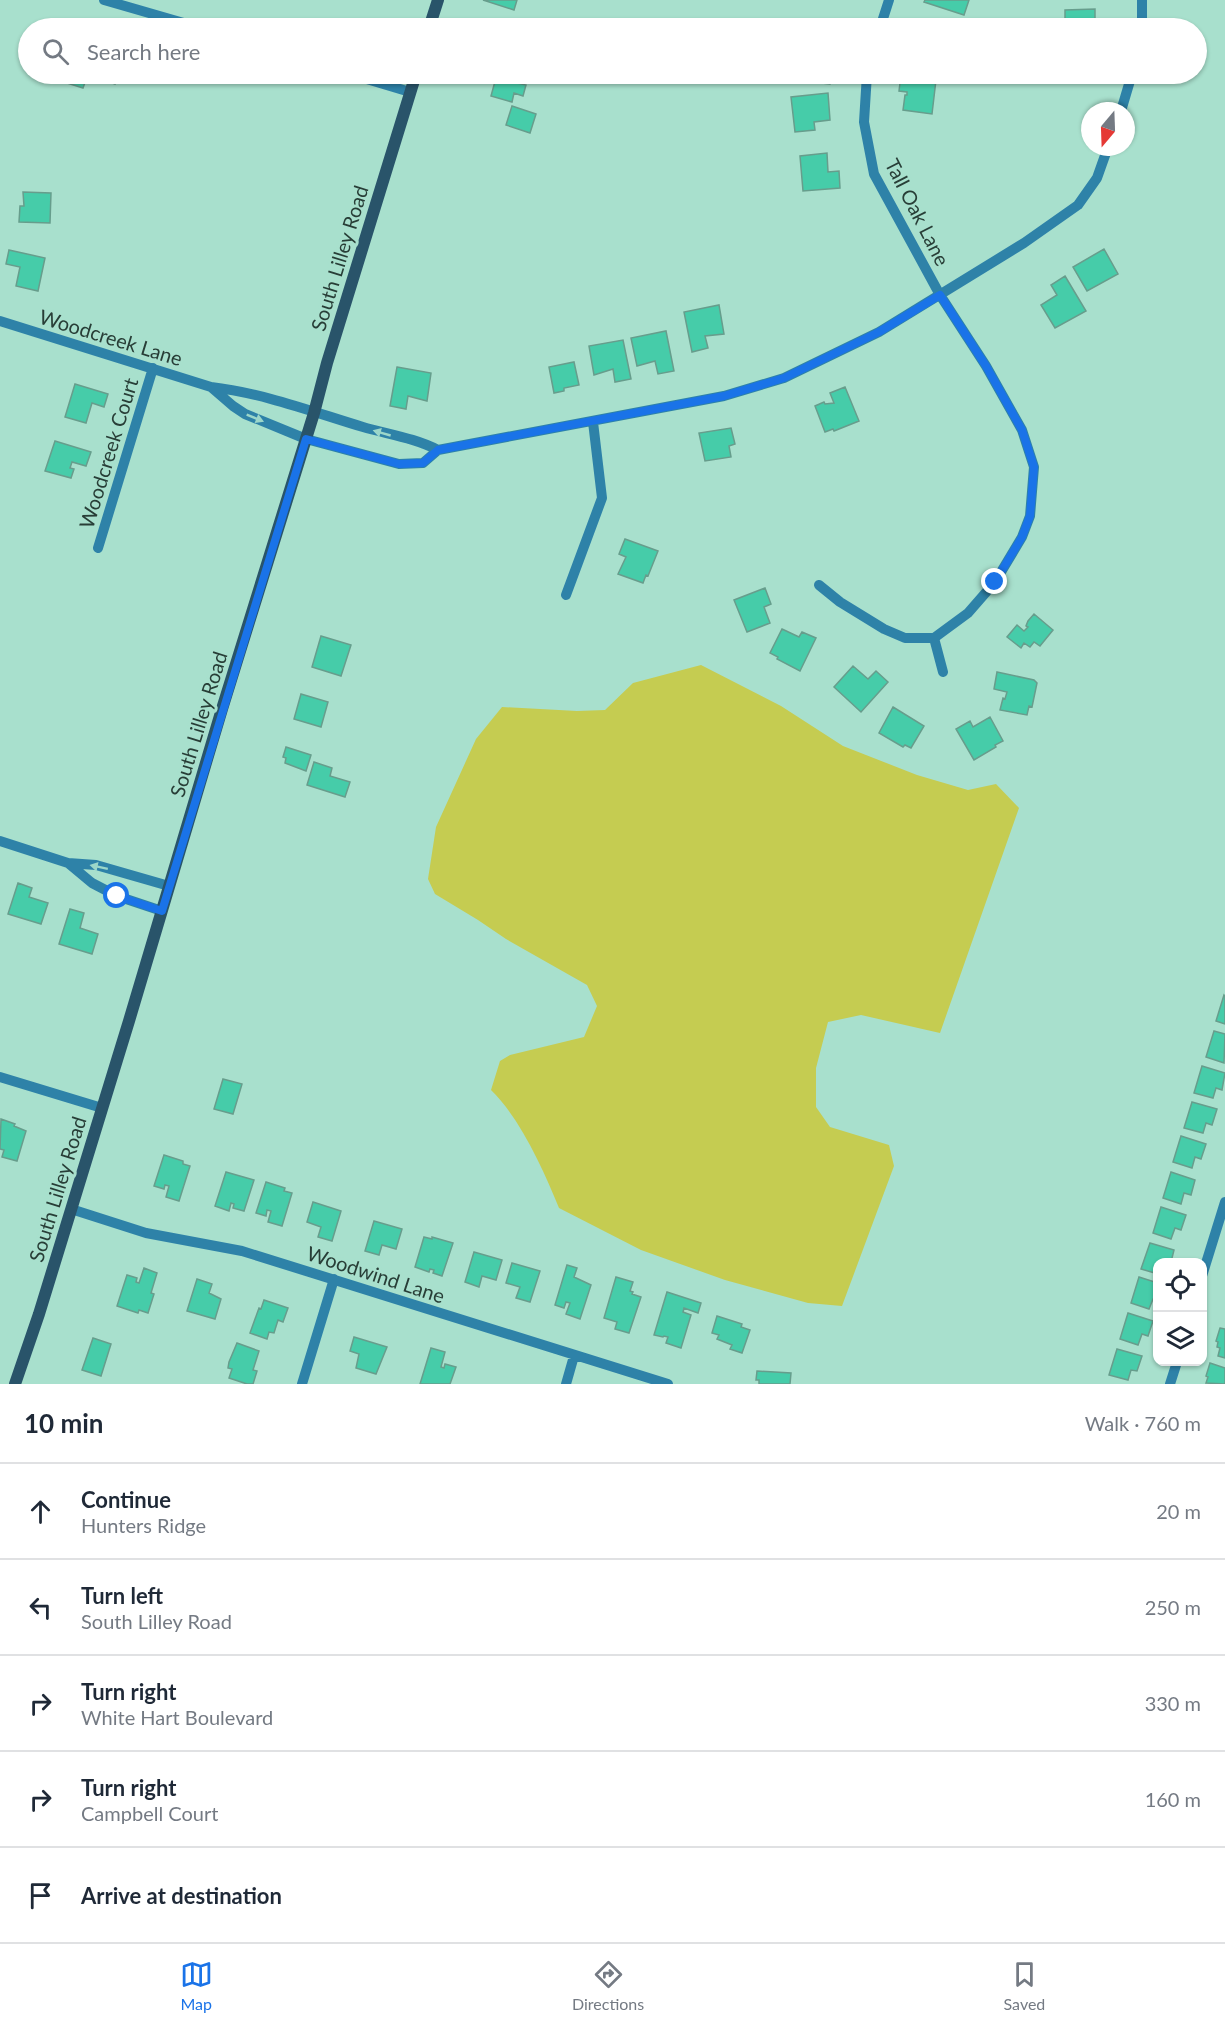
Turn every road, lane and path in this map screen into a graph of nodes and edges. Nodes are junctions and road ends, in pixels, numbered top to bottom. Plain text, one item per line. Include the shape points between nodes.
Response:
1 (104, 0) edge
2 (438, 0) edge
3 (889, 0) edge
4 (1142, 0) edge
5 (166, 18) edge
6 (432, 18) edge
7 (883, 18) edge
8 (1142, 18) edge
9 (383, 84) edge
10 (413, 84) edge
11 (866, 84) edge
12 (1129, 84) edge
13 (410, 92) junction
14 (1123, 102) edge
15 (1105, 156) edge
16 (940, 295) junction
17 (0, 321) edge
18 (153, 368) junction
19 (211, 387) junction
20 (314, 413) junction
21 (593, 422) junction
22 (306, 439) junction
23 (438, 450) junction
24 (98, 548) dead end
25 (819, 585) dead end
26 (566, 595) dead end
27 (933, 638) junction
28 (943, 672) dead end
29 (0, 841) edge
30 (68, 863) junction
31 (170, 886) junction
32 (162, 911) junction
33 (0, 1077) edge
34 (102, 1108) junction
35 (1225, 1202) edge
36 (71, 1209) junction
37 (1207, 1263) edge
38 (334, 1279) junction
39 (574, 1356) junction
40 (1176, 1366) edge
41 (15, 1384) edge
42 (302, 1384) edge
43 (566, 1384) edge
44 (668, 1384) edge
45 (1170, 1384) edge

1 - 5 street
2 - 6 street
3 - 7 street
4 - 8 street
9 - 13 street
10 - 13 street, South Lilley Road
11 - 16 street, Tall Oak Lane via 864,122 874,174
12 - 14 street
13 - 20 street, South Lilley Road
15 - 16 street via 1097,178 1078,205
16 - 21 street via 879,332 784,378 724,396
16 - 27 street, Tall Oak Lane via 1022,430 1034,467 1030,516 1022,537 995,582 968,613
17 - 18 street, Woodcreek Lane
18 - 19 street, Woodcreek Lane
18 - 24 street, Woodcreek Court
19 - 20 street, Woodcreek Lane via 242,391
19 -> 22 street, Woodcreek Lane via 245,414
20 - 22 street, South Lilley Road
23 -> 20 street, Woodcreek Lane via 426,443
21 - 23 street
21 - 26 street via 602,498
22 - 23 street, Woodcreek Lane via 399,464 423,463
22 - 31 street, South Lilley Road
25 - 27 street via 884,629 905,638
27 - 28 street
29 - 30 street
31 -> 30 street via 96,865
30 - 32 street via 92,883
31 - 32 street, South Lilley Road
32 - 34 street, South Lilley Road
33 - 34 street
34 - 36 street, South Lilley Road
35 - 37 street
36 - 38 street, Woodwind Lane via 146,1233 242,1251
36 - 41 street, South Lilley Road
38 - 39 street, Woodwind Lane
38 - 42 street
39 - 43 street
39 - 44 street, Woodwind Lane
40 - 45 street

